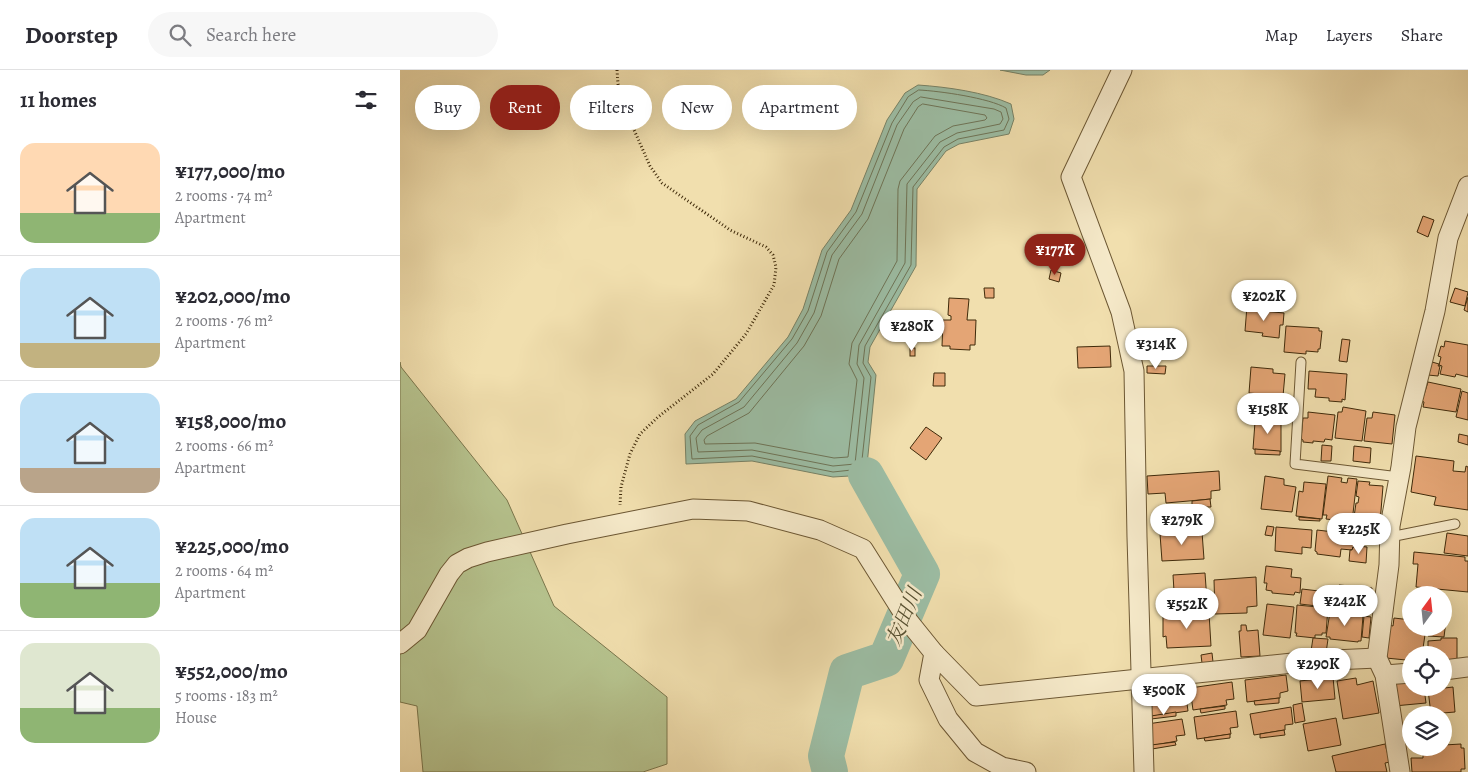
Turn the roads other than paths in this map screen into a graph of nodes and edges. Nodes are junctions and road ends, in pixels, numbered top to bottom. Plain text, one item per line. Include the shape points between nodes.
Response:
1 (1122, 70) edge
2 (1468, 186) edge
3 (1301, 362) dead end
4 (1399, 477) junction
5 (1455, 524) dead end
6 (1390, 537) junction
7 (400, 644) edge
8 (934, 653) junction
9 (1381, 667) junction
10 (1468, 668) edge
11 (1452, 669) edge
12 (1402, 671) edge
13 (1141, 680) junction
14 (1140, 771) edge
15 (1026, 772) edge
16 (1400, 772) edge

1 - 13 street via 1071,177 1121,312 1134,371
2 - 4 street via 1448,238 1435,311 1406,427
3 - 4 lane via 1295,464
4 - 6 street
5 - 6 lane
6 - 9 street
7 - 8 street via 417,630 457,564 487,552 694,509 748,510 820,530 863,549 909,622
8 - 13 street via 976,696
8 - 15 street via 929,680 948,719 975,752 1002,767
9 - 12 street
9 - 13 street via 1312,662
9 - 16 street
10 - 11 street
13 - 14 street

